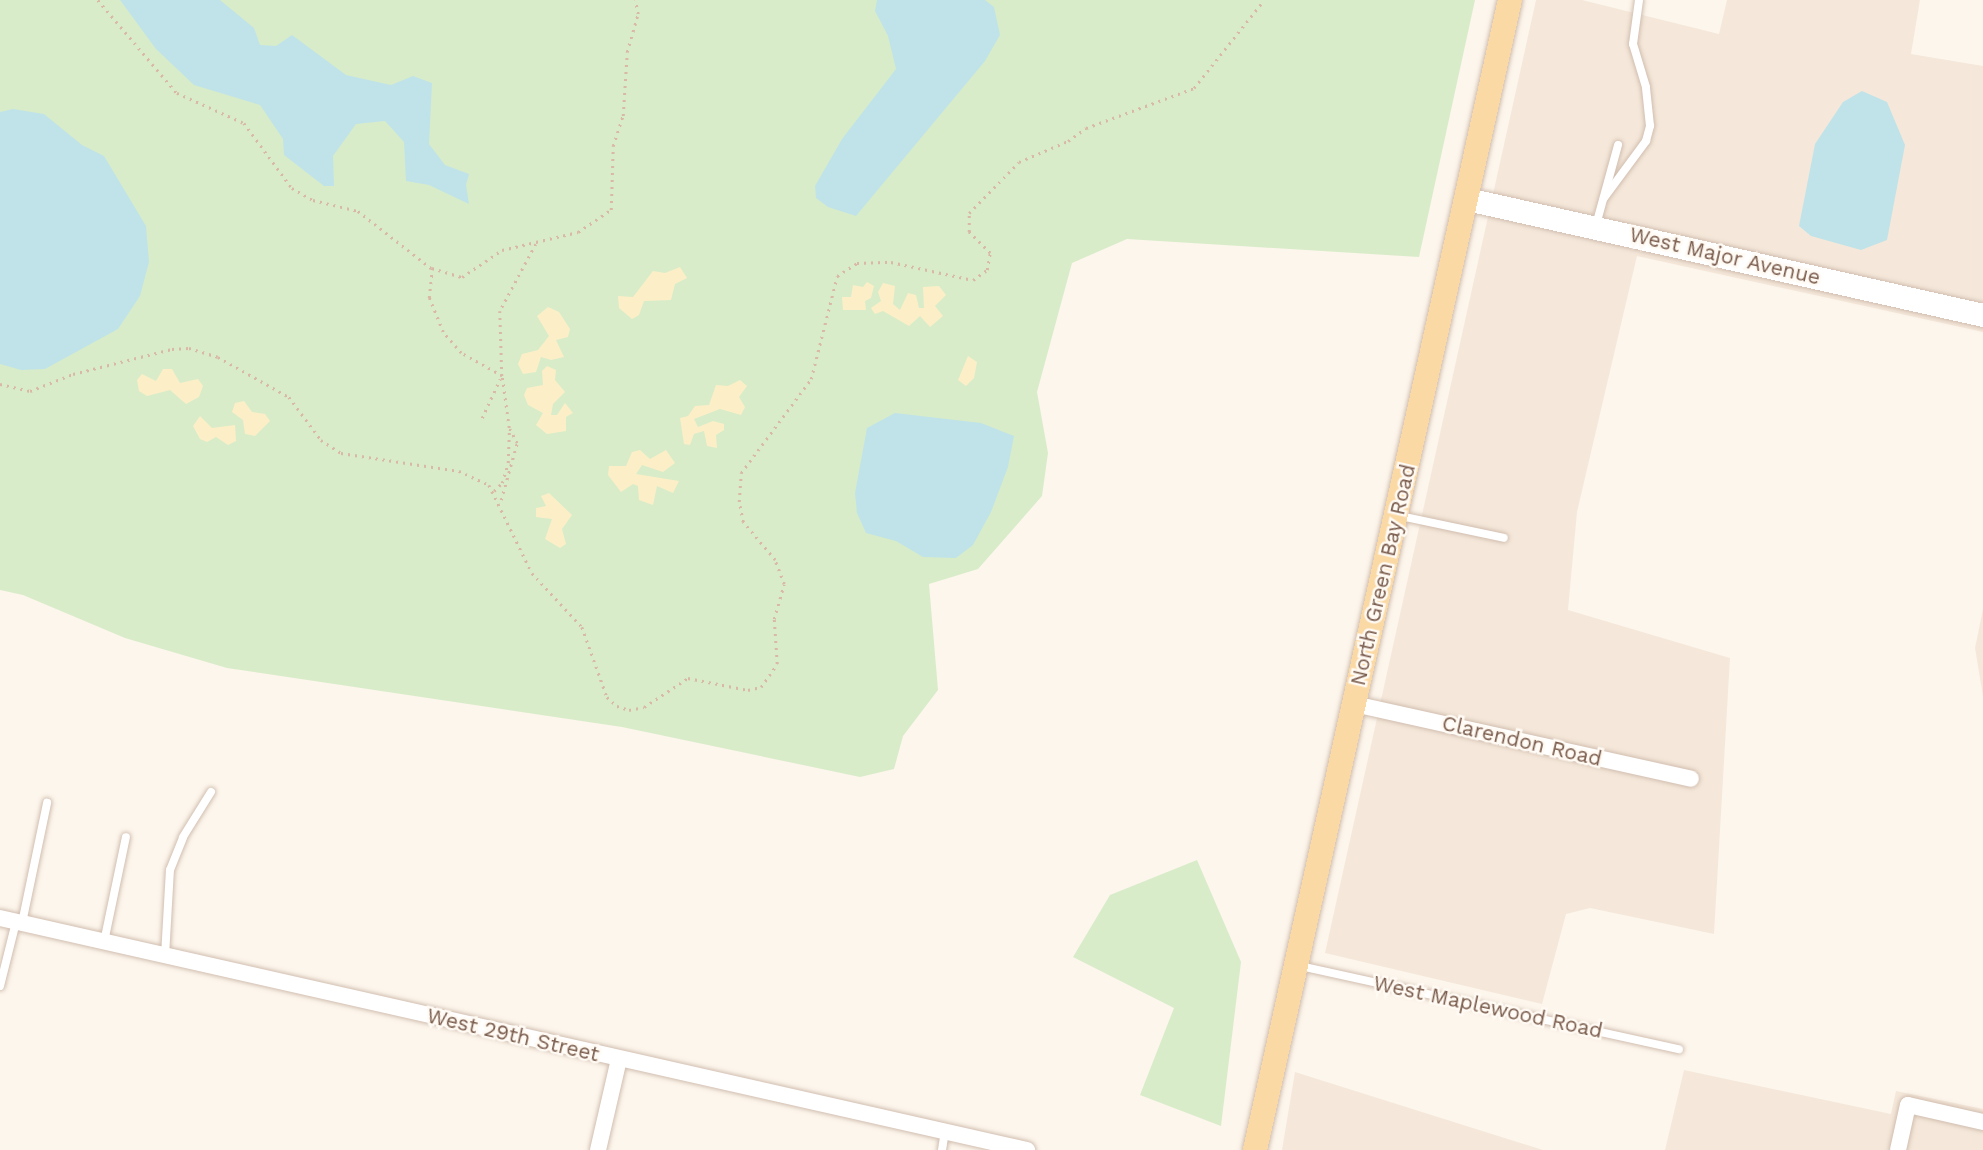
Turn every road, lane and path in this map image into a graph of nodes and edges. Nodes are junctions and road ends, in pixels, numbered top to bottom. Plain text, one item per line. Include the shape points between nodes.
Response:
1 (98, 0) edge
2 (635, 0) edge
3 (1264, 0) edge
4 (1510, 0) edge
5 (1639, 0) edge
6 (1618, 145) dead end
7 (1604, 198) junction
8 (1467, 199) junction
9 (1595, 228) junction
10 (536, 244) junction
11 (432, 268) junction
12 (1983, 314) edge
13 (502, 376) junction
14 (0, 384) edge
15 (482, 418) dead end
16 (509, 428) junction
17 (494, 491) junction
18 (500, 502) junction
19 (1397, 515) junction
20 (1504, 538) dead end
21 (1354, 704) junction
22 (1691, 779) dead end
23 (211, 792) dead end
24 (47, 803) dead end
25 (126, 838) dead end
26 (13, 921) edge
27 (104, 942) junction
28 (165, 956) junction
29 (1297, 965) junction
30 (0, 986) edge
31 (1679, 1049) dead end
32 (619, 1059) junction
33 (1983, 1122) edge
34 (945, 1132) junction
35 (598, 1150) edge
36 (942, 1150) edge
37 (1027, 1150) edge
38 (1255, 1150) edge
39 (1898, 1150) edge

1 - 11 path via 177,93 244,123 297,191 313,200 358,211
2 - 10 path via 638,14 627,52 623,116 613,146 611,210 593,226
3 - 18 path via 1194,88 1086,128 1019,162 969,213 969,232 990,253 987,270 973,280 891,262 857,263 836,276 811,379 741,473 738,502 743,522 775,560 784,584 774,619 777,664 761,687 748,690 688,678 644,707 617,706 607,696 582,627 532,573
4 - 8 main road, North Green Bay Road
5 - 7 lane via 1633,44 1646,87 1650,126 1640,149
6 - 7 lane
7 - 9 lane
8 - 9 street, West Major Avenue
8 - 19 main road, North Green Bay Road
9 - 12 street, West Major Avenue
10 - 11 path via 502,250 462,277
10 - 13 path via 500,311
11 - 13 path via 429,298 443,332 461,353
13 - 15 path
13 - 16 path
14 - 17 path via 30,391 152,352 202,351 278,388 321,440 341,453 459,471
16 - 17 path via 508,463 502,483
16 - 18 path via 517,443
17 - 18 path
19 - 20 lane
19 - 21 main road, North Green Bay Road
21 - 22 street, Clarendon Road
21 - 29 main road, North Green Bay Road
23 - 28 lane via 183,837 170,870
24 - 26 lane
25 - 27 lane
26 - 27 street, West 29th Street
26 - 30 lane
27 - 28 street, West 29th Street
28 - 32 street, West 29th Street
29 - 31 lane, West Maplewood Road
29 - 38 main road, North Green Bay Road
32 - 34 street, West 29th Street
32 - 35 street
33 - 39 street via 1908,1105
34 - 36 lane
34 - 37 street, West 29th Street

